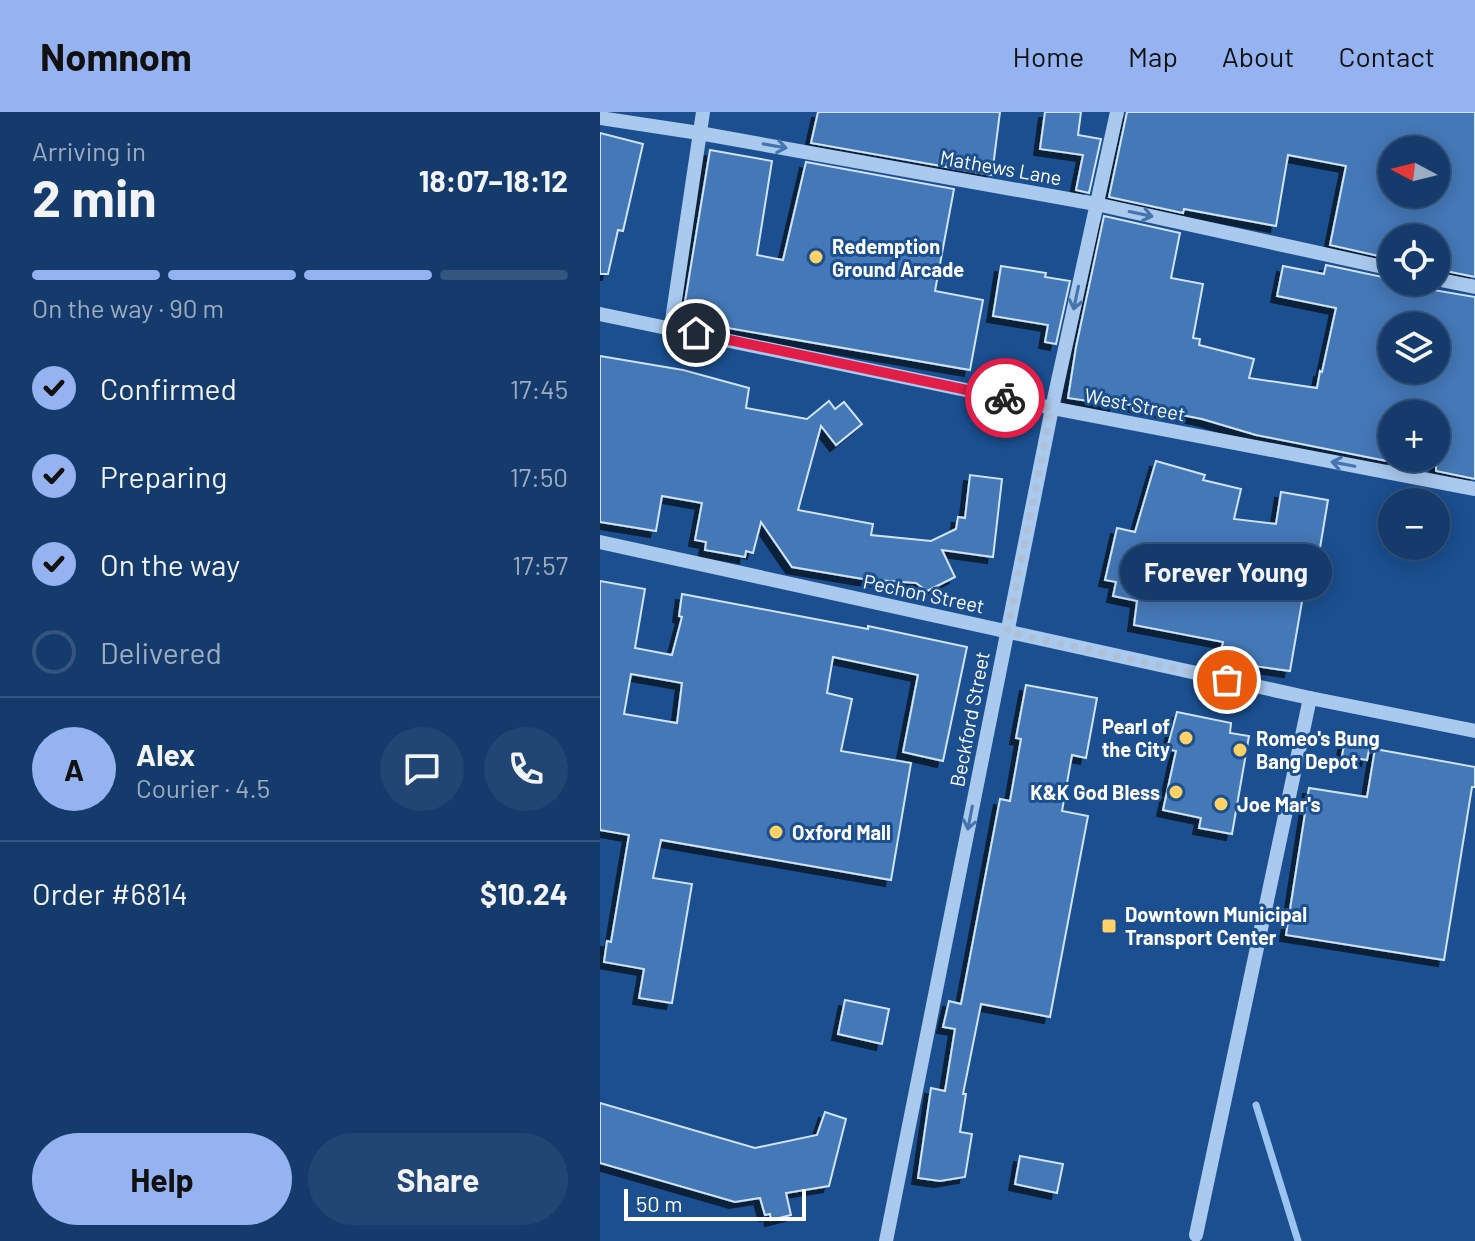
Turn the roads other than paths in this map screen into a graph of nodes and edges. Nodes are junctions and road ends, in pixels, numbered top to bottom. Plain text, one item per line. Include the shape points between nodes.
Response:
1 (703, 112) edge
2 (1117, 112) edge
3 (600, 118) edge
4 (699, 133) junction
5 (1096, 204) junction
6 (1378, 266) edge
7 (1450, 282) edge
8 (1475, 287) edge
9 (600, 314) edge
10 (671, 327) junction
11 (1052, 408) junction
12 (1475, 489) edge
13 (600, 542) edge
14 (1007, 632) junction
15 (1310, 698) junction
16 (1475, 731) edge
17 (1196, 1235) dead end
18 (886, 1241) edge

1 - 4 street
2 - 5 street, Beckford Street
3 - 4 street, Mathews Lane
4 -> 5 street, Mathews Lane
4 - 10 street
5 -> 6 street, Mathews Lane
5 -> 11 street, Beckford Street
7 - 8 street
9 - 10 street, West Street
10 - 11 street, West Street
12 -> 11 street, West Street
11 - 14 street, Beckford Street
13 - 14 street, Pechon Street
14 - 15 street, Pechon Street
14 -> 18 street, Beckford Street
15 - 16 street, Pechon Street
15 - 17 street

